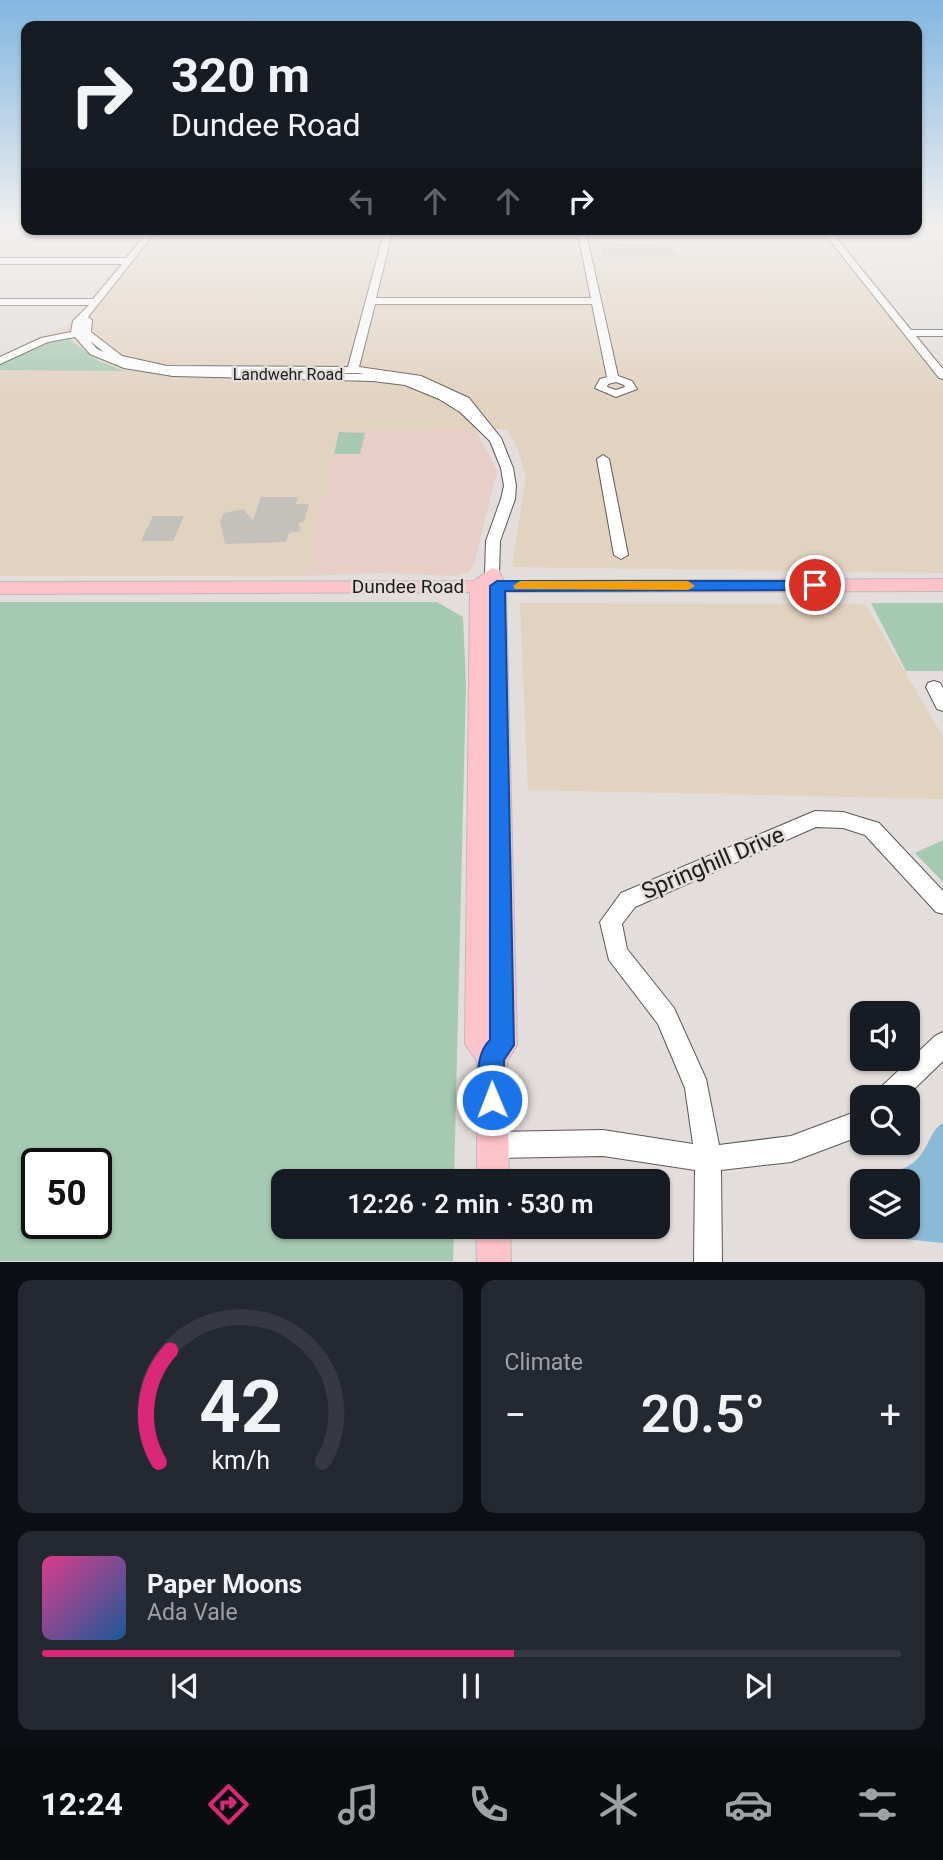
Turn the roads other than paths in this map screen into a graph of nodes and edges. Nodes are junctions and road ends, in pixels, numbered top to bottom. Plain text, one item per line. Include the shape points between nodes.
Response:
1 (108, 287) edge
2 (374, 287) edge
3 (595, 287) edge
4 (874, 287) edge
5 (877, 287) edge
6 (371, 300) junction
7 (598, 301) junction
8 (0, 302) edge
9 (96, 302) junction
10 (81, 332) junction
11 (913, 333) junction
12 (943, 333) edge
13 (0, 361) edge
14 (943, 363) edge
15 (353, 370) junction
16 (943, 376) edge
17 (613, 379) dead end
18 (495, 438) junction
19 (603, 459) dead end
20 (621, 555) dead end
21 (489, 582) junction
22 (943, 585) edge
23 (0, 588) edge
24 (934, 687) dead end
25 (943, 705) edge
26 (943, 905) edge
27 (943, 1044) edge
28 (901, 1085) edge
29 (850, 1127) edge
30 (492, 1145) junction
31 (708, 1159) junction
32 (493, 1169) edge
33 (494, 1239) edge
34 (494, 1262) edge
35 (708, 1262) edge

1 - 9 street
2 - 6 street
3 - 7 street
4 - 11 street
5 - 11 street
6 - 7 street
6 - 15 street
7 - 17 street
8 - 9 street
9 - 10 street via 83,318 87,320
10 - 13 street via 45,340
10 - 15 street, Landwehr Road via 110,355 149,366
10 - 18 street, Landwehr Road via 82,345 99,357 148,372 351,374 404,382 448,399
11 - 12 street
11 - 14 street
11 - 16 street
15 - 18 street, Landwehr Road via 402,376 448,391 481,414
18 - 21 street, Landwehr Road via 510,487 494,537
19 - 20 street
21 - 22 main road, Dundee Road
21 - 23 main road, Dundee Road
21 - 30 main road, Landwehr Road via 502,1045 492,1055
24 - 25 street
26 - 31 street, Springhill Drive via 872,830 842,820 815,819 628,900 611,922 617,953 666,1016 697,1088
27 - 28 street
29 - 31 street via 791,1149
30 - 31 street via 603,1143
30 - 32 main road, Landwehr Road
31 - 35 street, Springhill Drive
33 - 34 main road

